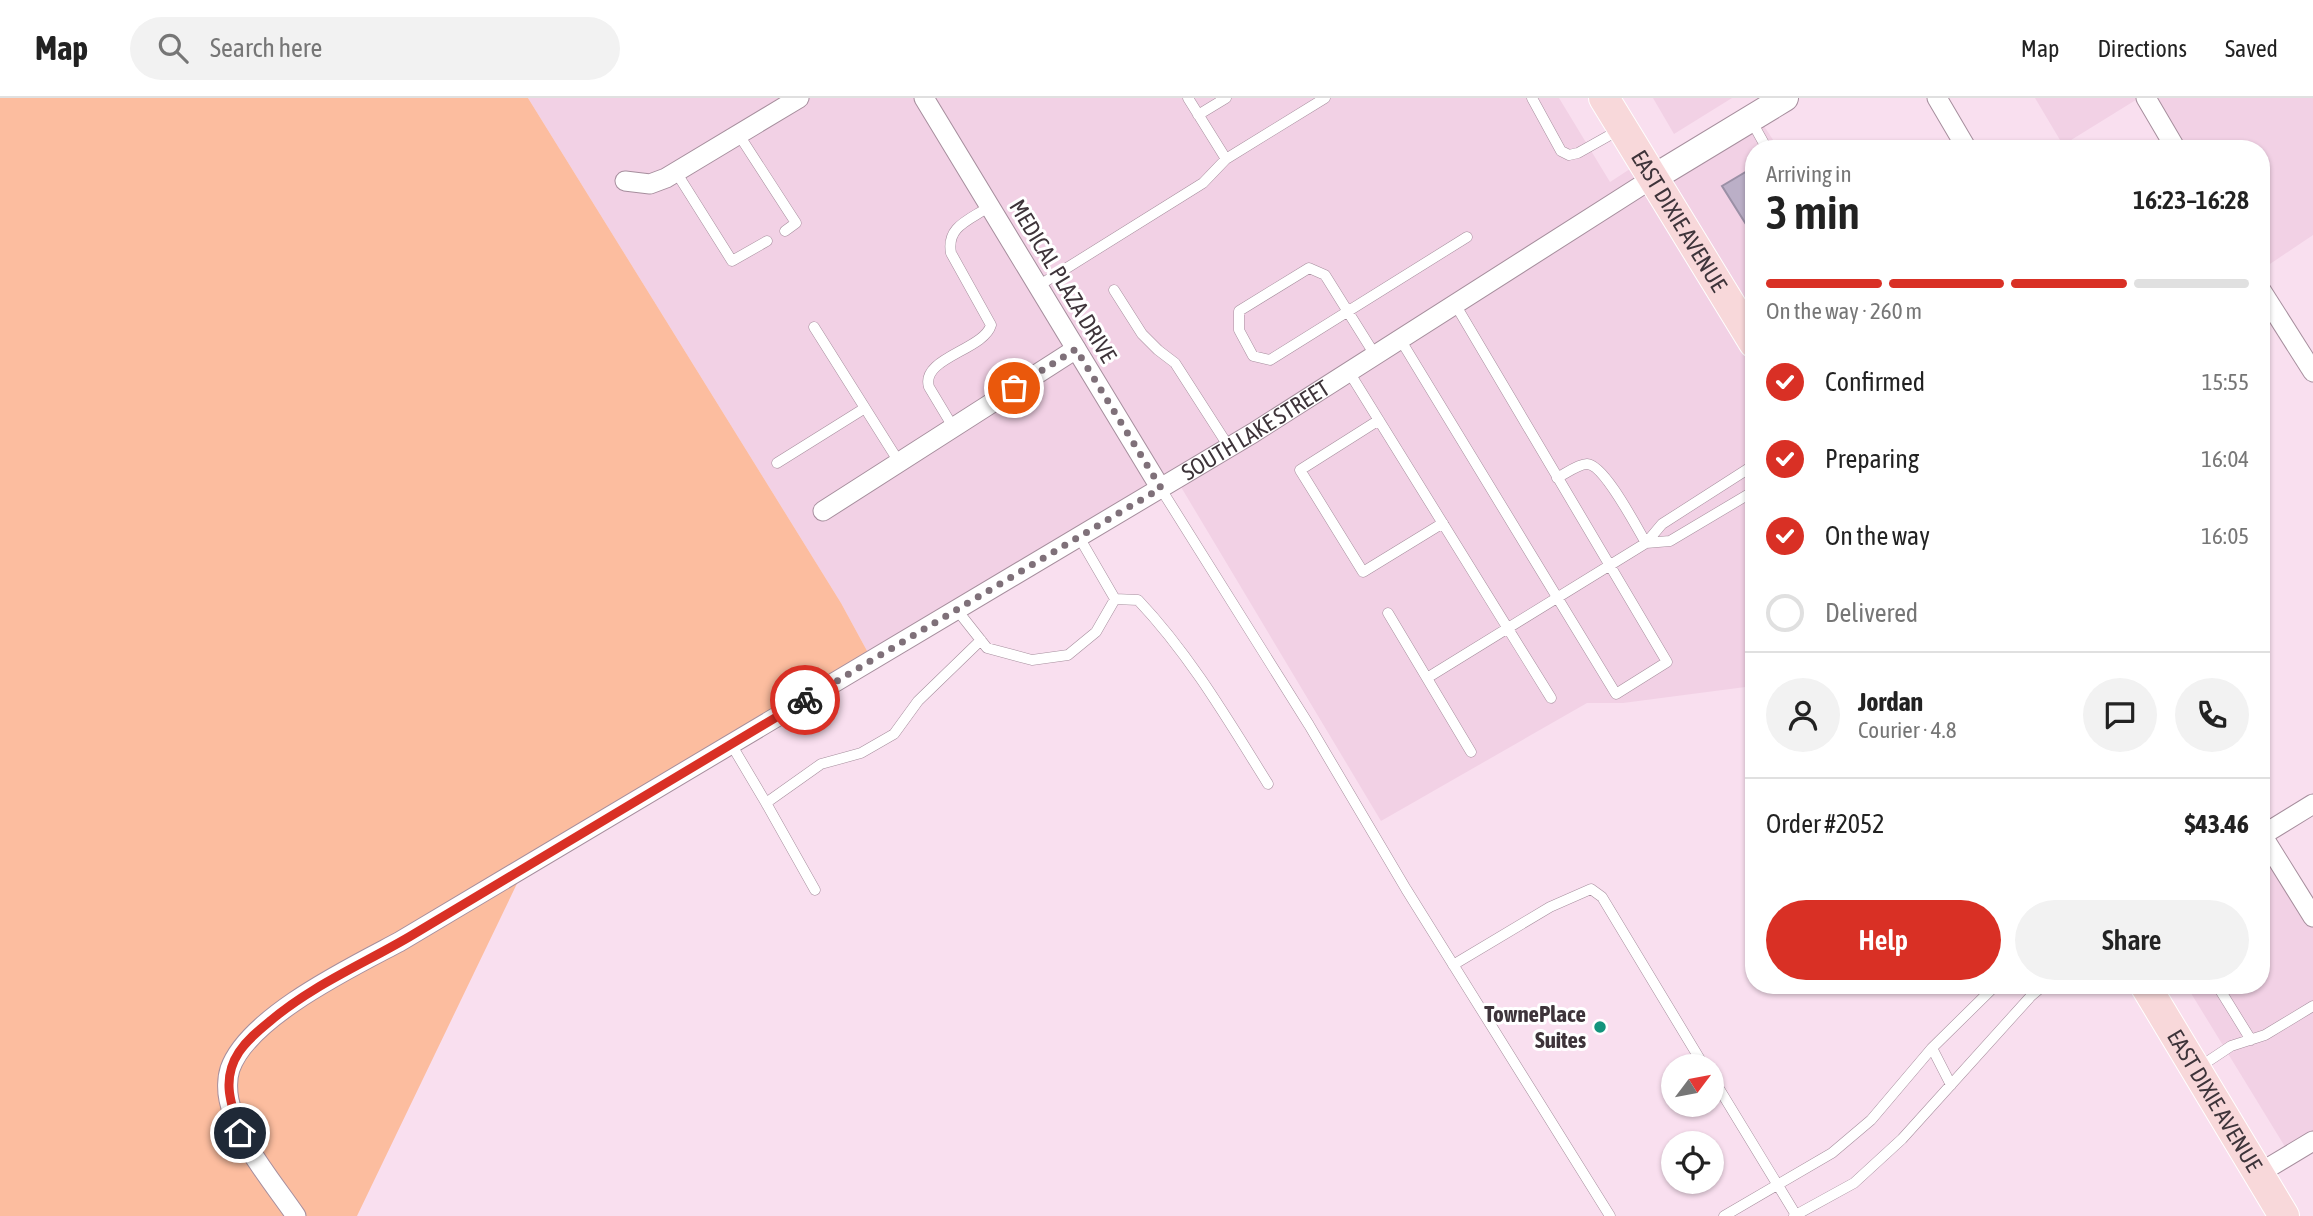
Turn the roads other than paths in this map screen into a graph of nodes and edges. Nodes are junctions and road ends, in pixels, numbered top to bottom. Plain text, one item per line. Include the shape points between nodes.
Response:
1 (799, 98) edge
2 (924, 98) edge
3 (1188, 98) edge
4 (1226, 98) edge
5 (1325, 98) edge
6 (1532, 98) edge
7 (1604, 98) edge
8 (1784, 98) edge
9 (1937, 98) edge
10 (2146, 98) edge
11 (1198, 115) junction
12 (1750, 119) junction
13 (1623, 128) junction
14 (739, 135) junction
15 (1762, 140) edge
16 (1962, 140) edge
17 (2171, 140) edge
18 (1226, 159) junction
19 (676, 172) junction
20 (1653, 178) junction
21 (625, 181) dead end
22 (990, 206) junction
23 (785, 231) dead end
24 (1467, 237) dead end
25 (767, 241) dead end
26 (1038, 286) junction
27 (1114, 289) dead end
28 (1455, 304) junction
29 (2270, 304) edge
30 (1349, 313) junction
31 (814, 327) dead end
32 (1745, 328) edge
33 (1400, 339) junction
34 (1076, 349) junction
35 (1375, 355) junction
36 (1349, 372) junction
37 (2313, 372) edge
38 (865, 408) junction
39 (1379, 420) junction
40 (953, 427) junction
41 (1229, 447) junction
42 (899, 462) junction
43 (777, 463) dead end
44 (1745, 471) edge
45 (1557, 478) junction
46 (1161, 488) junction
47 (1745, 496) edge
48 (1689, 507) junction
49 (823, 511) dead end
50 (1443, 523) junction
51 (1699, 523) junction
52 (1079, 537) junction
53 (1646, 543) junction
54 (1609, 566) junction
55 (1558, 597) junction
56 (1115, 599) junction
57 (957, 610) junction
58 (1388, 613) dead end
59 (1508, 627) junction
60 (981, 640) junction
61 (1427, 678) junction
62 (1551, 698) dead end
63 (731, 744) junction
64 (1471, 752) dead end
65 (1268, 784) dead end
66 (766, 803) junction
67 (2313, 804) edge
68 (2270, 830) edge
69 (2270, 850) edge
70 (815, 890) dead end
71 (2313, 917) edge
72 (1453, 965) junction
73 (1987, 994) edge
74 (2033, 994) edge
75 (2150, 994) edge
76 (2222, 994) edge
77 (2313, 1006) edge
78 (2250, 1040) junction
79 (1932, 1048) junction
80 (1697, 1054) edge
81 (2195, 1070) junction
82 (1951, 1085) junction
83 (1724, 1097) edge
84 (2313, 1141) edge
85 (2258, 1174) junction
86 (1777, 1185) junction
87 (296, 1216) edge
88 (1610, 1216) edge
89 (1724, 1216) edge
90 (1795, 1216) edge
91 (2284, 1216) edge

1 - 14 street
2 - 22 street, MEDICAL PLAZA DRIVE
3 - 11 lane
4 - 11 lane
5 - 18 lane
6 - 13 lane via 1561,151 1569,155
7 - 13 main road, EAST DIXIE AVENUE
8 - 12 street, SOUTH LAKE STREET
9 - 16 street
10 - 17 street
11 - 18 lane
12 - 15 lane
12 - 20 street, SOUTH LAKE STREET
13 - 20 main road, EAST DIXIE AVENUE
14 - 19 street
14 - 23 lane via 796,223
18 - 26 lane via 1203,183
19 - 21 street via 650,184
19 - 25 lane via 732,261
20 - 28 street, SOUTH LAKE STREET
20 - 32 main road, EAST DIXIE AVENUE
22 - 26 street, MEDICAL PLAZA DRIVE
22 - 40 lane via 957,228 949,242 991,325 989,332 936,366 926,379
24 - 30 lane
26 - 34 street, MEDICAL PLAZA DRIVE
27 - 41 lane via 1142,334 1175,363
28 - 33 street, SOUTH LAKE STREET
28 - 45 lane
29 - 37 street
30 - 30 lane via 1325,275 1310,268 1239,311 1239,330 1253,356 1270,360
30 - 35 lane
31 - 38 lane
33 - 35 street, SOUTH LAKE STREET
33 - 55 lane
34 - 40 street
34 - 46 street, MEDICAL PLAZA DRIVE
35 - 36 street, SOUTH LAKE STREET
36 - 39 lane
36 - 41 street, SOUTH LAKE STREET
38 - 42 lane
38 - 43 lane
39 - 50 lane
39 - 50 lane via 1300,470 1363,572
40 - 42 street
41 - 46 street, SOUTH LAKE STREET
42 - 49 street
44 - 48 lane
45 - 53 lane via 1586,464 1596,467
45 - 54 lane
46 - 52 street, SOUTH LAKE STREET
46 - 72 lane
47 - 51 lane
48 - 51 lane
48 - 53 lane via 1662,524
50 - 59 lane
51 - 53 lane via 1670,541
52 - 56 lane
52 - 57 street, SOUTH LAKE STREET
53 - 54 lane
54 - 55 lane
54 - 55 lane via 1667,662 1616,694
55 - 59 lane
56 - 60 lane via 1096,632 1069,655 1032,660 987,648
56 - 65 lane via 1138,600 1163,626
57 - 60 lane
57 - 63 street, SOUTH LAKE STREET
58 - 61 lane
59 - 61 lane
59 - 62 lane
60 - 66 lane via 918,701 894,734 860,753 821,764
61 - 64 lane
63 - 66 lane
63 - 87 street, SOUTH LAKE STREET via 322,984 252,1036 230,1068 229,1101 240,1133
66 - 70 lane
67 - 68 street
69 - 71 street
72 - 80 lane via 1550,907 1591,889 1602,897
72 - 88 lane
73 - 79 lane
74 - 82 lane
75 - 81 main road, EAST DIXIE AVENUE
76 - 78 lane
77 - 78 lane
78 - 81 lane via 2231,1046
79 - 82 lane
79 - 86 lane via 1871,1120 1832,1153
81 - 85 main road, EAST DIXIE AVENUE
82 - 90 lane via 1854,1183
83 - 86 lane
84 - 85 street
85 - 91 main road, EAST DIXIE AVENUE
86 - 89 lane
86 - 90 lane

